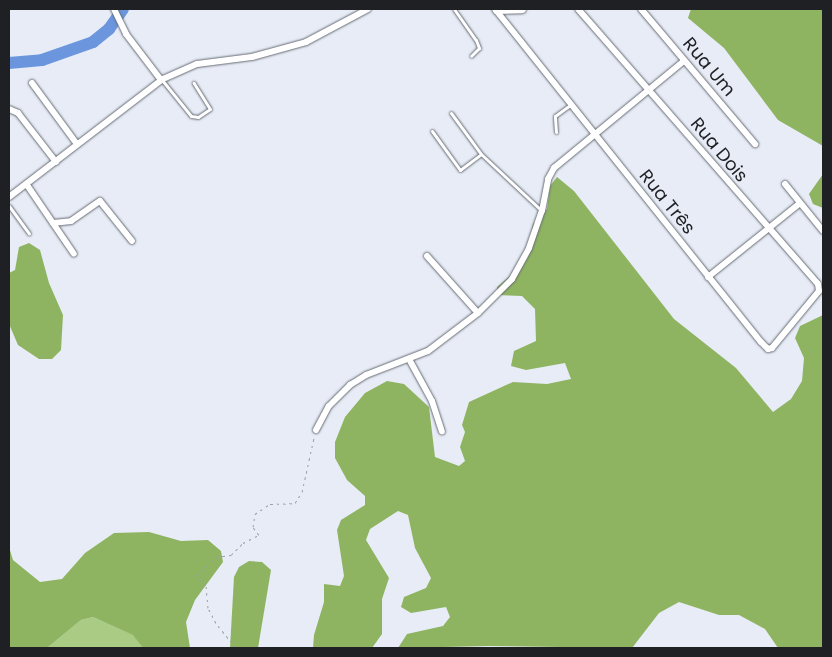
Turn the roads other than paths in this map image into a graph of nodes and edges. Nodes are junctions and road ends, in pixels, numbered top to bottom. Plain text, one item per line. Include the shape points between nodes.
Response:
1 (368, 9) edge
2 (454, 9) edge
3 (496, 9) edge
4 (522, 9) edge
5 (578, 9) edge
6 (641, 9) edge
7 (114, 11) edge
8 (471, 56) dead end
9 (684, 60) junction
10 (161, 80) junction
11 (32, 83) dead end
12 (194, 83) dead end
13 (649, 90) junction
14 (570, 105) junction
15 (9, 109) edge
16 (451, 113) dead end
17 (432, 132) dead end
18 (556, 132) dead end
19 (594, 135) junction
20 (78, 144) junction
21 (754, 144) dead end
22 (481, 154) junction
23 (56, 162) junction
24 (785, 184) dead end
25 (27, 185) junction
26 (9, 198) edge
27 (800, 203) junction
28 (9, 206) edge
29 (542, 211) junction
30 (53, 223) junction
31 (767, 230) junction
32 (823, 230) edge
33 (29, 234) dead end
34 (132, 241) dead end
35 (74, 254) dead end
36 (427, 256) dead end
37 (708, 276) junction
38 (819, 291) joint
39 (478, 313) junction
40 (409, 359) junction
41 (316, 430) road end
42 (442, 431) dead end

1 - 10 street via 306,42 252,57 197,64
2 - 8 lane via 479,48
3 - 4 street
3 - 14 street, Rua Três
5 - 13 street, Rua Dois
6 - 9 street, Rua Um
7 - 10 street via 126,34
9 - 13 street
9 - 21 street, Rua Um
10 - 12 lane via 191,116 198,117 210,109
10 - 20 street
11 - 20 street
13 - 19 street
13 - 31 street, Rua Dois
14 - 18 lane via 555,116
14 - 19 street, Rua Três
15 - 23 street via 18,114
16 - 22 lane
17 - 22 lane via 460,170
19 - 29 street via 551,174
19 - 37 street, Rua Três
20 - 23 street
22 - 29 lane
23 - 25 street
24 - 27 street
25 - 26 street
25 - 30 street
27 - 31 street
27 - 32 street
28 - 33 lane
29 - 39 street via 529,248 512,279
30 - 34 street via 71,221 100,201
30 - 35 street
31 - 37 street
31 - 38 street, Rua Dois via 818,284
36 - 39 street
37 - 38 street, Rua Três via 770,349
39 - 40 street via 449,338
40 - 41 street via 366,375 350,385 329,406
40 - 42 street via 432,401

